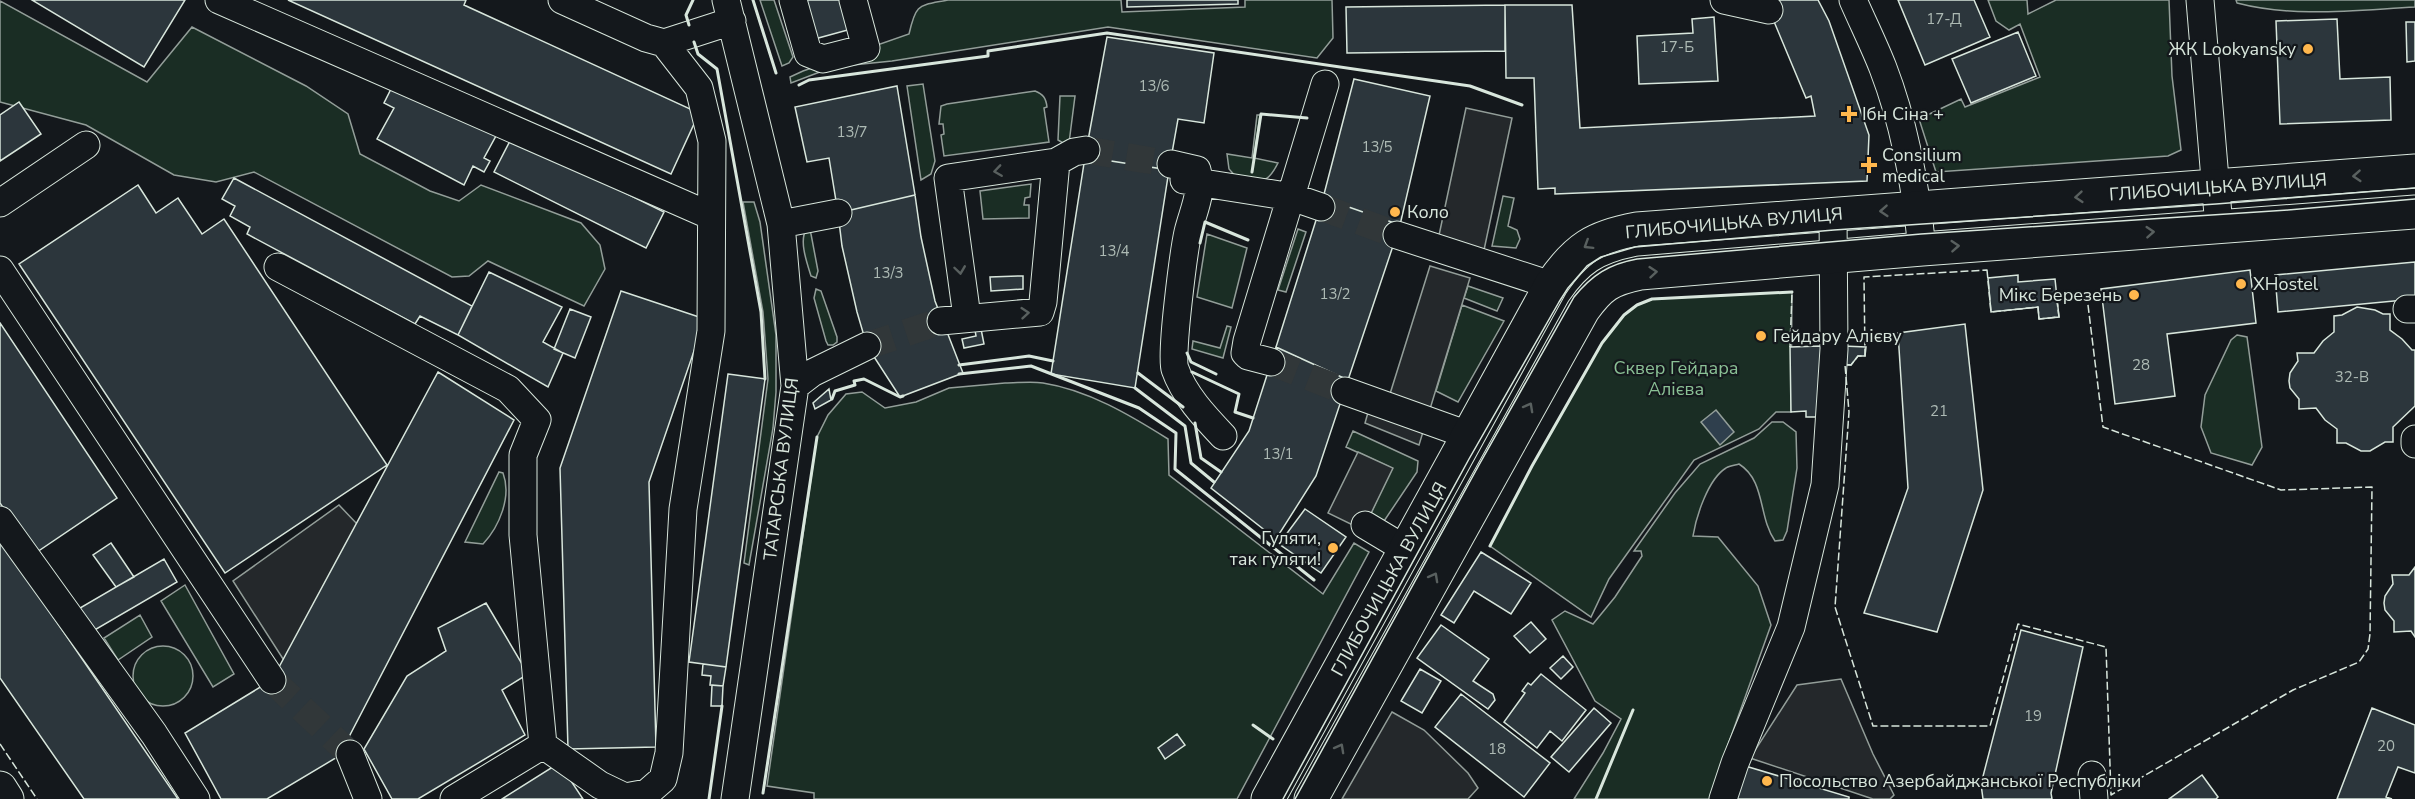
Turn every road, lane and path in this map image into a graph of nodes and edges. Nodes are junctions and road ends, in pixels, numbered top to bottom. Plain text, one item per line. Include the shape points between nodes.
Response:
1 (219, 0) edge
2 (562, 0) edge
3 (793, 0) edge
4 (853, 0) edge
5 (1724, 0) edge
6 (1853, 0) edge
7 (2200, 0) edge
8 (729, 10) edge
9 (1769, 10) dead end
10 (664, 43) junction
11 (1325, 84) dead end
12 (86, 145) dead end
13 (1086, 150) tunnel mouth
14 (1056, 162) junction
15 (1169, 171) tunnel mouth
16 (2415, 171) edge
17 (1201, 182) junction
18 (2215, 186) junction
19 (1292, 197) junction
20 (0, 203) edge
21 (1321, 207) tunnel mouth
22 (1918, 209) junction
23 (2415, 212) edge
24 (838, 213) dead end
25 (1833, 215) junction
26 (711, 216) junction
27 (781, 224) junction
28 (2219, 227) junction
29 (1397, 235) tunnel mouth
30 (1922, 249) junction
31 (1834, 257) junction
32 (278, 267) dead end
33 (0, 270) edge
34 (1551, 285) junction
35 (867, 346) tunnel mouth
36 (1271, 363) tunnel mouth
37 (795, 386) junction
38 (1346, 391) tunnel mouth
39 (1468, 435) junction
40 (1223, 436) dead end
41 (0, 520) edge
42 (1365, 525) dead end
43 (1405, 549) junction
44 (272, 680) tunnel mouth
45 (543, 745) junction
46 (350, 754) tunnel mouth
47 (196, 799) edge
48 (368, 799) edge
49 (454, 799) edge
50 (735, 799) edge
51 (1268, 799) edge
52 (1311, 799) edge
53 (1724, 799) edge

1 - 26 street
2 - 10 street
3 - 4 street via 808,53 823,59 866,48
5 - 9 street
6 - 22 street via 1893,100
7 - 18 street
8 - 10 street
8 - 27 street, ТАТАРСЬКА ВУЛИЦЯ
10 - 26 street via 699,88 712,141
11 - 19 street
12 - 20 street
13 - 14 street
14 -> 14 street via 948,178 954,319 1040,312
15 - 17 street
16 -> 18 main road, ГЛИБОЧИЦЬКА ВУЛИЦЯ
17 - 19 street
17 - 40 street via 1179,294 1174,367 1200,411
18 -> 22 main road, ГЛИБОЧИЦЬКА ВУЛИЦЯ
18 - 28 street
19 - 21 street
19 - 36 street via 1245,353
22 -> 25 main road, ГЛИБОЧИЦЬКА ВУЛИЦЯ
22 - 30 street
23 - 28 main road
24 - 27 street
25 - 31 street
25 -> 34 main road, ГЛИБОЧИЦЬКА ВУЛИЦЯ via 1612,233 1580,249
26 - 45 street via 711,331 683,509 669,753 663,779 647,793 625,797 600,785
27 - 37 street, ТАТАРСЬКА ВУЛИЦЯ
30 -> 28 main road
29 - 34 street
30 - 31 main road
52 -> 31 main road via 1594,294 1607,282 1640,273
31 - 53 street via 1834,349 1825,485 1791,627
32 - 45 street via 508,389 537,420 524,455 523,535
33 - 44 street
34 - 39 main road, ГЛИБОЧИЦЬКА ВУЛИЦЯ
35 - 37 street via 812,373
37 - 50 street, ТАТАРСЬКА ВУЛИЦЯ
38 - 39 street
39 - 43 main road, ГЛИБОЧИЦЬКА ВУЛИЦЯ
41 - 47 street
42 - 43 street
43 - 51 main road, ГЛИБОЧИЦЬКА ВУЛИЦЯ
45 - 49 street
46 - 48 street

